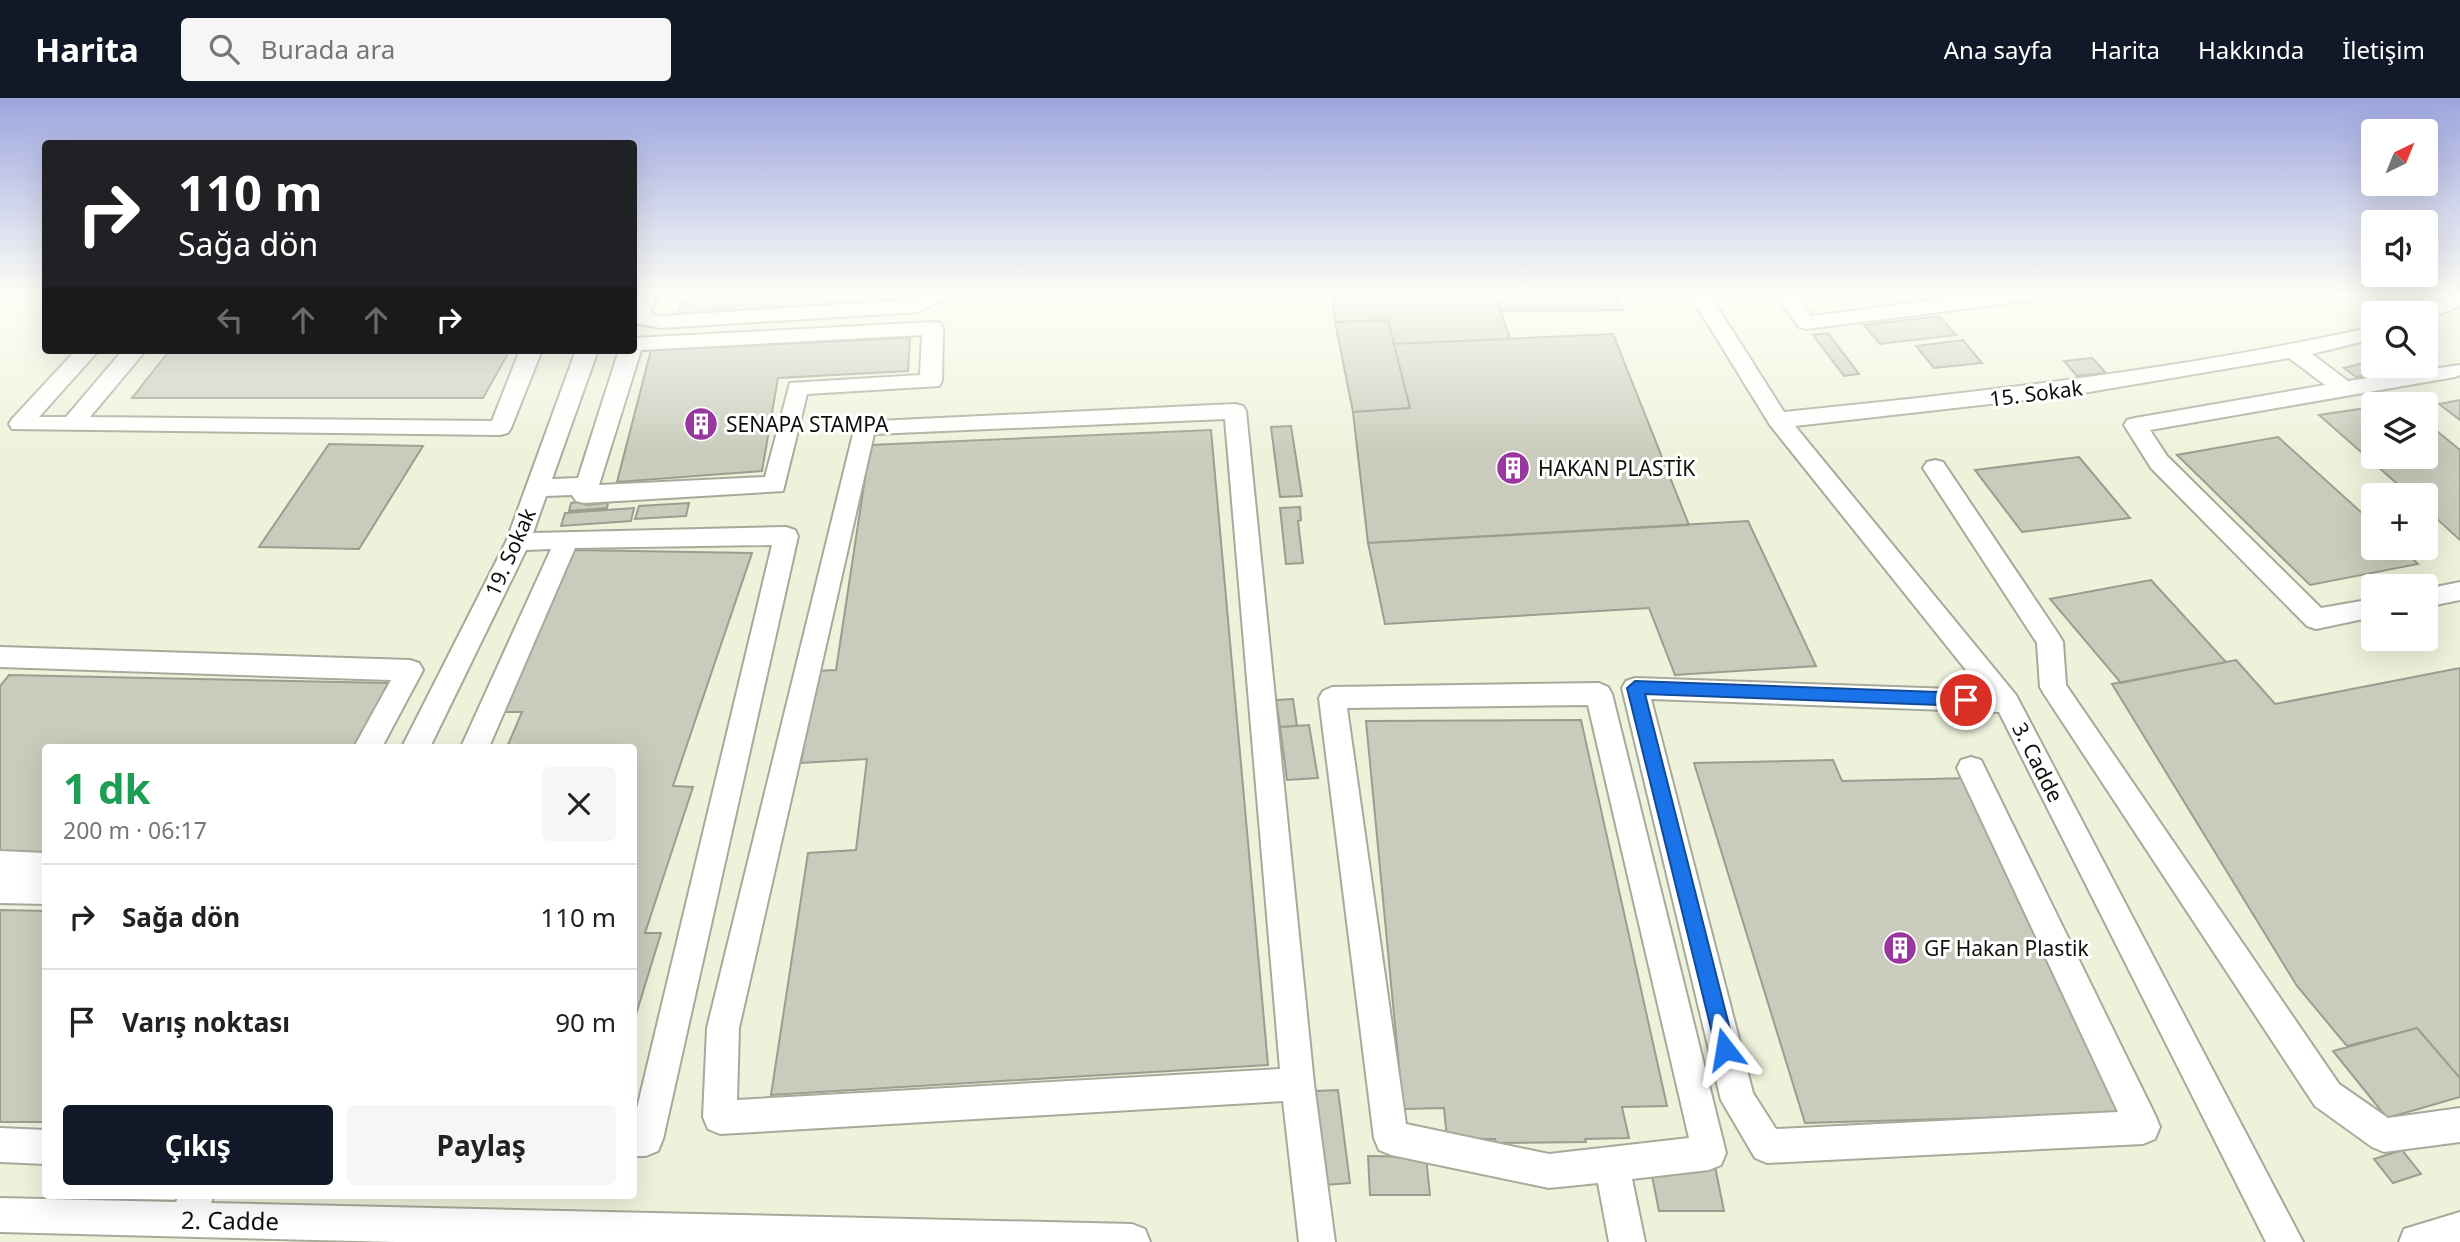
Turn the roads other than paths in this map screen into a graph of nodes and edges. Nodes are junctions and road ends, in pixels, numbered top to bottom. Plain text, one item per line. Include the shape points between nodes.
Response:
1 (932, 345) edge
2 (1731, 345) edge
3 (2323, 345) edge
4 (2291, 350) junction
5 (84, 354) edge
6 (132, 354) edge
7 (529, 354) edge
8 (586, 354) edge
9 (629, 354) edge
10 (2455, 370) dead end
11 (2438, 371) edge
12 (2382, 378) edge
13 (2343, 389) junction
14 (1778, 420) junction
15 (72, 424) junction
16 (1936, 468) dead end
17 (588, 486) junction
18 (537, 488) junction
19 (567, 540) junction
20 (518, 542) junction
21 (2460, 591) edge
22 (2438, 596) edge
23 (2361, 610) edge
24 (0, 657) edge
25 (410, 670) junction
26 (454, 672) junction
27 (2007, 702) junction
28 (370, 744) edge
29 (418, 744) edge
30 (476, 744) edge
31 (1971, 768) dead end
32 (0, 864) edge
33 (42, 866) edge
34 (0, 890) edge
35 (42, 891) edge
36 (1298, 1084) junction
37 (2460, 1125) edge
38 (637, 1139) edge
39 (0, 1145) edge
40 (42, 1147) edge
41 (1612, 1164) junction
42 (191, 1207) edge
43 (0, 1214) edge
44 (2460, 1230) edge
45 (1132, 1242) edge
46 (1317, 1242) edge
47 (1627, 1242) edge
48 (2285, 1242) edge
49 (2417, 1242) edge

1 - 17 street via 931,381 799,388 775,485 584,495
2 - 14 street, 3. Cadde
3 - 4 street, 15. Sokak
4 - 13 street
4 - 14 street, 15. Sokak via 2060,391
5 - 15 street via 20,424
6 - 15 street
7 - 15 street via 500,428
8 - 18 street, 19. Sokak
9 - 17 street
10 - 11 street
12 - 13 street
13 - 23 street via 2135,425 2159,462 2315,618
14 - 27 street, 3. Cadde
16 - 37 street via 2050,642 2053,687 2327,1095 2384,1135
17 - 18 street
18 - 20 street, 19. Sokak
19 - 20 street
19 - 30 street
19 - 38 street via 786,537 646,1139
20 - 26 street, 19. Sokak
21 - 22 street
24 - 25 street
25 - 26 street
25 - 28 street
26 - 29 street, 19. Sokak
27 - 31 street via 1635,688 1738,1100 1768,1146 2143,1127
27 - 48 street, 3. Cadde
32 - 33 street
34 - 35 street
36 - 36 lane via 720,1117 723,1028 864,427 1235,411
36 - 46 street
39 - 40 street
41 - 41 lane via 1709,1153 1599,694 1332,698 1391,1139 1549,1171
41 - 47 street
42 - 43 street, 2. Cadde
42 - 45 street, 2. Cadde
44 - 49 street

